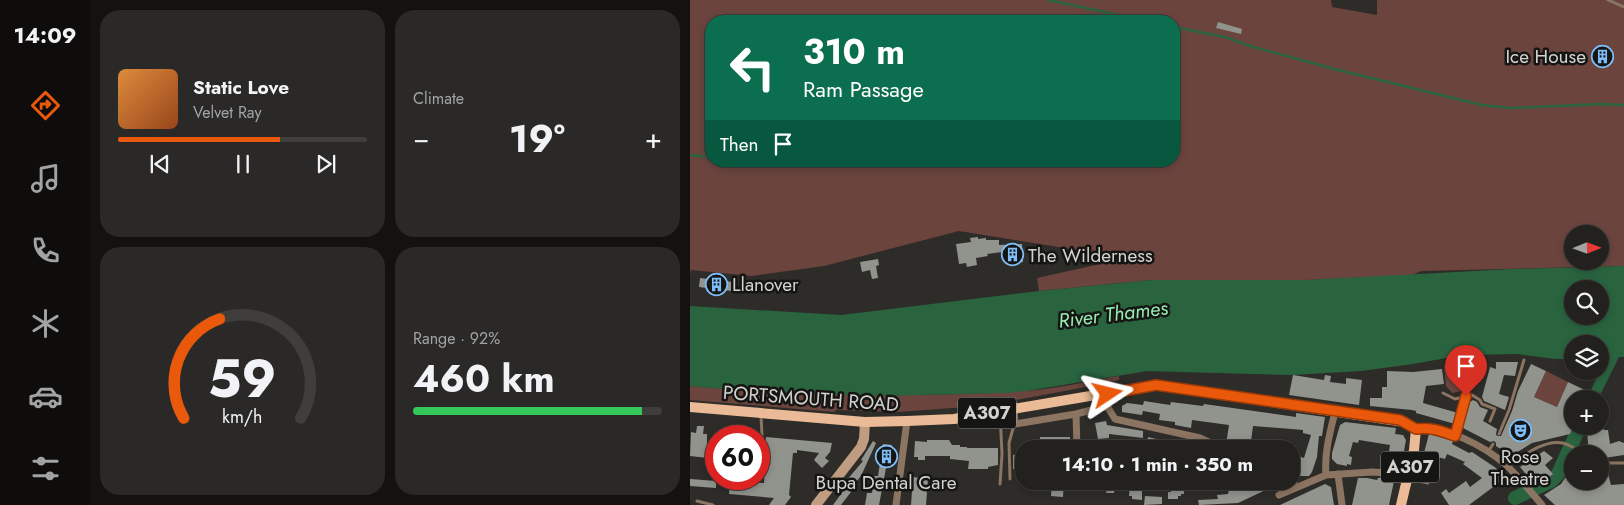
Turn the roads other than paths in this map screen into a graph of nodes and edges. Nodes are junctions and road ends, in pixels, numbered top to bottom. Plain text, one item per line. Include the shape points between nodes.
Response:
1 (1608, 0) edge
2 (1624, 8) edge
3 (1524, 360) dead end
4 (1443, 393) dead end
5 (1108, 394) junction
6 (1466, 396) junction
7 (1107, 406) junction
8 (690, 407) edge
9 (1014, 409) junction
10 (1000, 411) junction
11 (1335, 412) junction
12 (761, 413) junction
13 (1076, 414) junction
14 (1490, 421) dead end
15 (865, 422) junction
16 (907, 422) junction
17 (1014, 424) junction
18 (762, 425) edge
19 (1416, 429) junction
20 (1499, 434) dead end
21 (1455, 436) junction
22 (1077, 440) edge
23 (1204, 440) edge
24 (1493, 444) dead end
25 (1567, 445) edge
26 (1488, 452) junction
27 (1609, 462) edge
28 (1624, 463) edge
29 (1508, 467) junction
30 (1338, 474) junction
31 (1326, 475) junction
32 (1408, 476) junction
33 (1010, 479) dead end
34 (1428, 483) dead end
35 (1000, 484) dead end
36 (1300, 485) edge
37 (1288, 490) edge
38 (1279, 495) dead end
39 (697, 501) dead end
40 (1539, 503) edge
41 (712, 505) edge
42 (816, 505) edge
43 (896, 505) edge
44 (1342, 505) edge
45 (1401, 505) edge

1 - 2 lane
3 - 20 lane
4 - 6 lane via 1455,399
5 - 7 street
5 - 9 main road, PORTSMOUTH ROAD / A307
5 - 11 main road, A307 via 1156,385
6 - 14 lane via 1472,395 1495,409
6 - 21 lane
7 - 13 street
7 - 23 street via 1115,419
8 - 12 main road, PORTSMOUTH ROAD / A307
9 - 10 main road, PORTSMOUTH ROAD / A307
9 - 17 street
10 - 16 main road, PORTSMOUTH ROAD / A307 via 954,419
10 - 35 lane
11 - 19 main road, A307 via 1400,420
11 - 31 street
12 - 15 main road, PORTSMOUTH ROAD / A307
12 - 18 lane
13 - 17 street
13 - 22 street
15 - 16 main road, PORTSMOUTH ROAD / A307
15 - 42 main road via 861,447
16 - 43 street
17 - 33 lane via 1008,443
19 - 21 street via 1433,428
19 - 32 main road, A307
21 - 26 street
24 - 26 lane
25 - 29 lane via 1542,446
26 - 29 street
27 - 28 lane
29 - 40 street
30 - 31 street
30 - 32 street via 1372,472
30 - 44 street
31 - 36 street
32 - 34 lane
32 - 45 main road, A307
37 - 38 street
39 - 41 lane

